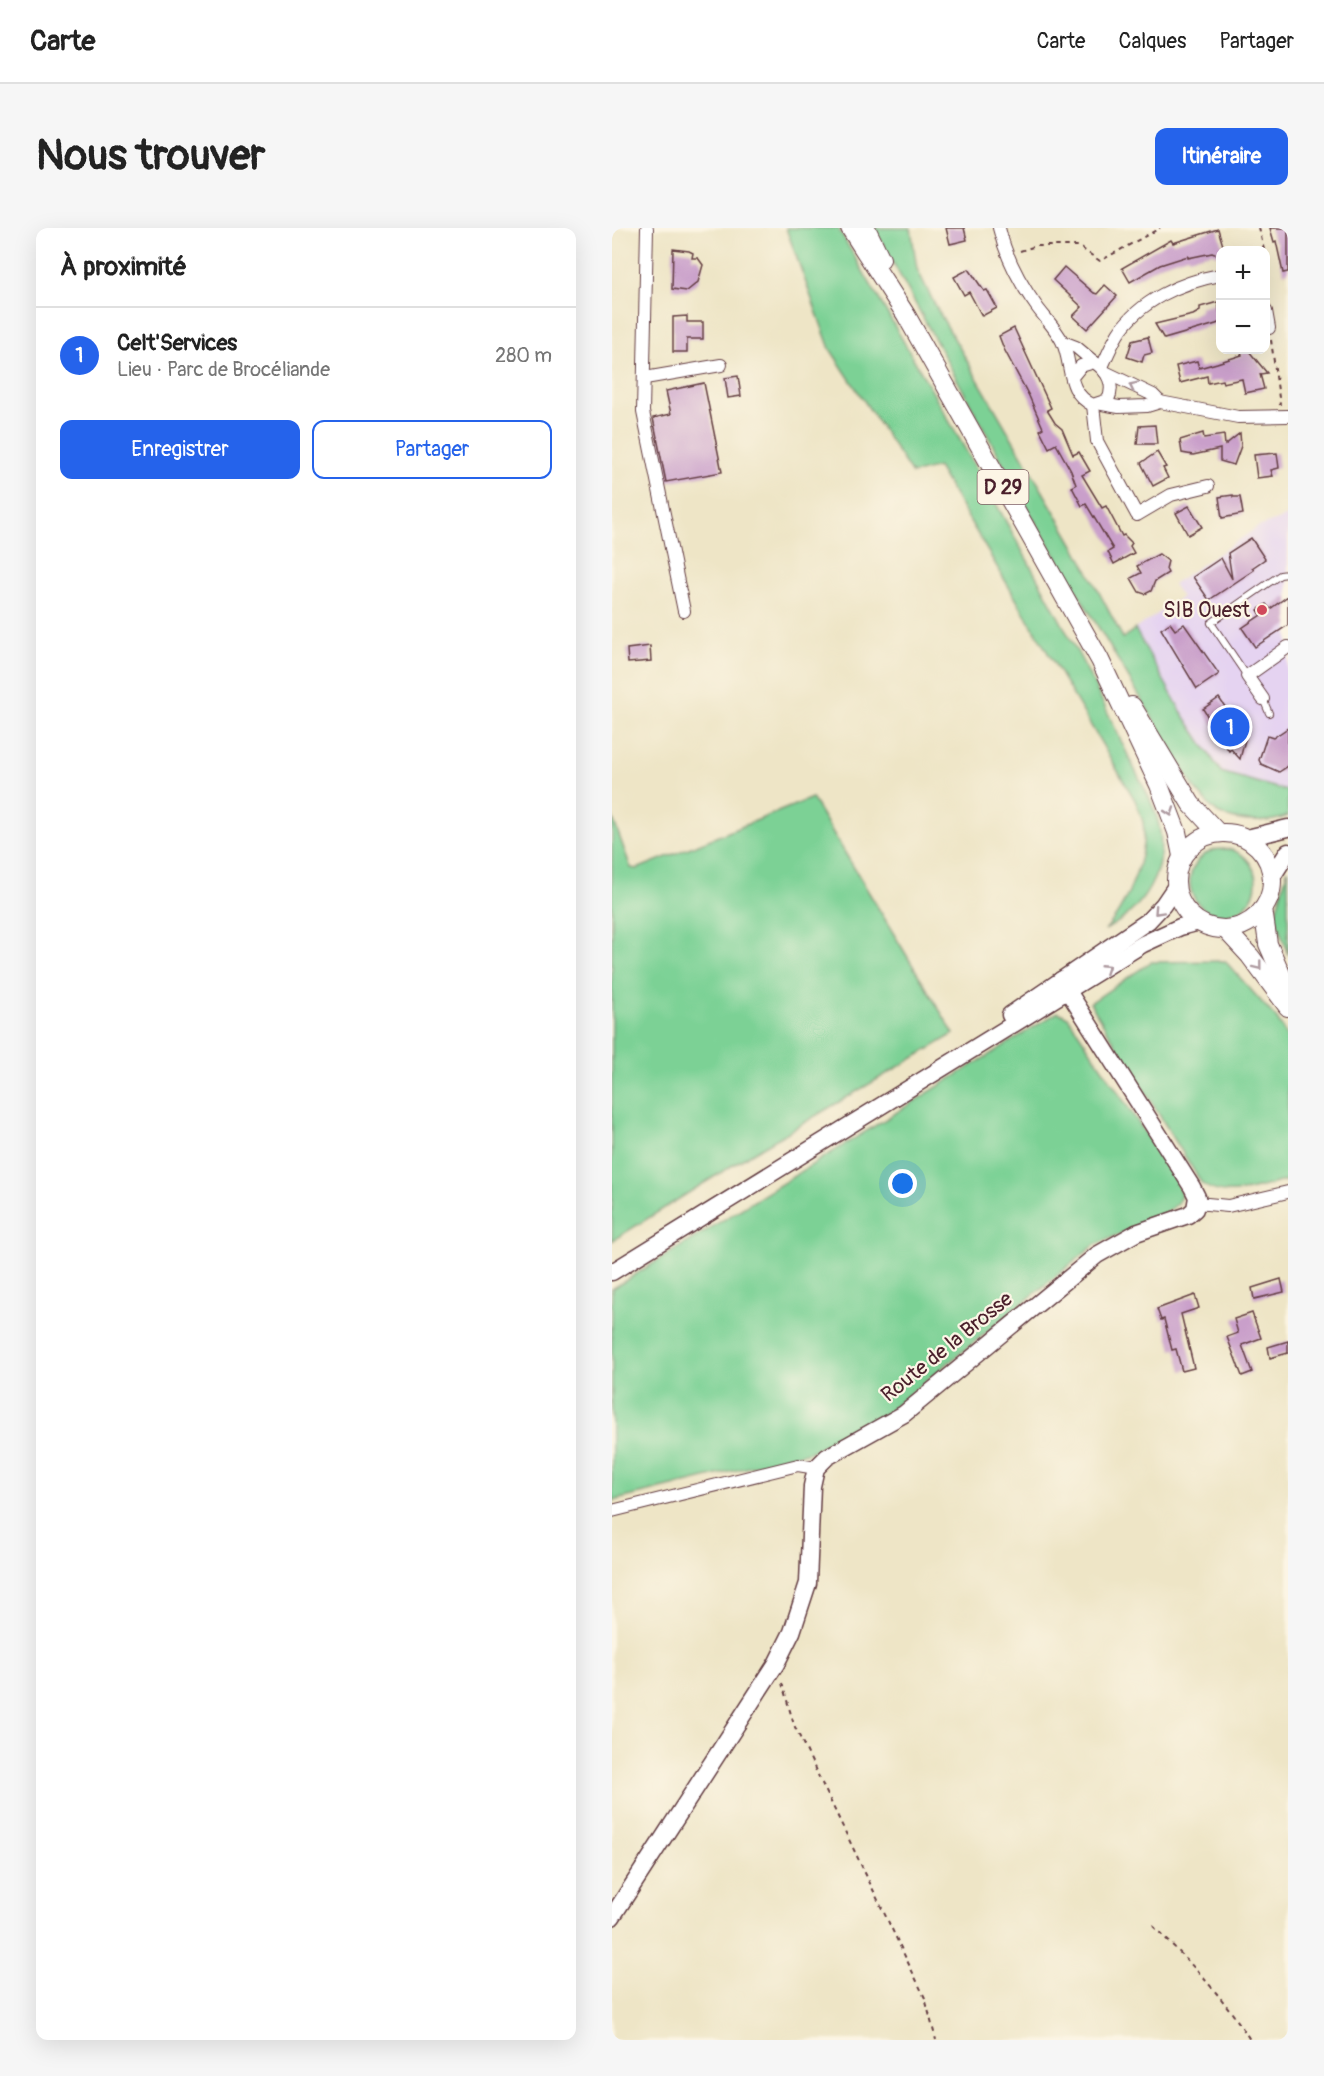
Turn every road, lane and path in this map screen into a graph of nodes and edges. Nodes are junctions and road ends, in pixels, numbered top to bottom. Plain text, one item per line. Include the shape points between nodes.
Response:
1 (647, 228) edge
2 (850, 228) edge
3 (866, 228) edge
4 (999, 228) edge
5 (1160, 228) edge
6 (1259, 228) edge
7 (1263, 246) edge
8 (1016, 252) dead end
9 (1216, 276) edge
10 (906, 315) junction
11 (1270, 334) edge
12 (1063, 342) junction
13 (721, 364) dead end
14 (1100, 367) junction
15 (1072, 377) junction
16 (645, 378) junction
17 (1160, 402) junction
18 (1097, 405) junction
19 (1285, 416) edge
20 (1208, 486) dead end
21 (1288, 574) edge
22 (684, 611) dead end
23 (1288, 646) edge
24 (1100, 660) junction
25 (1247, 676) junction
26 (1263, 699) joint
27 (1269, 713) dead end
28 (1288, 828) edge
29 (1218, 833) junction
30 (1247, 838) junction
31 (1288, 852) edge
32 (1182, 856) junction
33 (1272, 877) junction
34 (1176, 886) junction
35 (1263, 909) junction
36 (1199, 922) junction
37 (1225, 929) junction
38 (1065, 986) junction
39 (1288, 990) edge
40 (1288, 1007) edge
41 (1288, 1192) edge
42 (1197, 1203) junction
43 (612, 1272) edge
44 (816, 1468) junction
45 (612, 1511) edge
46 (776, 1664) junction
47 (612, 1917) edge
48 (1153, 1926) dead end
49 (936, 2040) edge
50 (1250, 2040) edge

1 - 16 street
2 - 10 main road, D 29
3 - 10 main road, D 29
4 - 12 street via 1006,255 1025,290
5 - 8 path via 1100,261 1078,246 1036,246
6 - 7 path
9 - 14 street via 1191,280 1140,308 1119,333
10 - 24 main road, D 29
11 - 19 path
12 - 14 street via 1076,347
12 - 15 street
13 - 16 street
14 - 15 street via 1081,366
17 -> 14 street
14 - 18 street via 1111,383 1111,393
15 - 18 street via 1083,401
16 - 22 street via 643,412
17 - 18 street via 1147,406
17 - 19 street via 1238,417
18 - 20 street via 1097,441 1137,515 1171,495
21 - 25 lane via 1280,575 1211,623
23 - 25 street
24 - 29 main road, D 29 via 1191,804
24 -> 32 main road, D 29 via 1159,784
25 - 26 street
26 - 27 lane
28 - 30 street
29 - 30 main road
29 - 32 main road via 1198,840
30 - 33 main road via 1264,855
31 - 33 street
32 - 34 main road
33 - 35 main road via 1269,899
34 - 36 main road via 1183,907
34 -> 38 street via 1148,921
35 - 37 main road via 1246,924
35 - 39 main road via 1268,944
36 - 37 main road
38 -> 36 street via 1143,944
37 -> 40 main road
38 - 42 street via 1192,1187
38 - 43 street via 996,1036 956,1057
41 - 42 street via 1228,1206
42 - 44 street, Route de la Brosse via 1188,1215 1125,1238 1097,1255 904,1414 827,1457
44 - 45 street via 798,1465
44 - 46 street via 808,1583 792,1632
46 - 47 street
46 - 49 path via 794,1725 926,1998
48 - 50 path via 1218,1996

